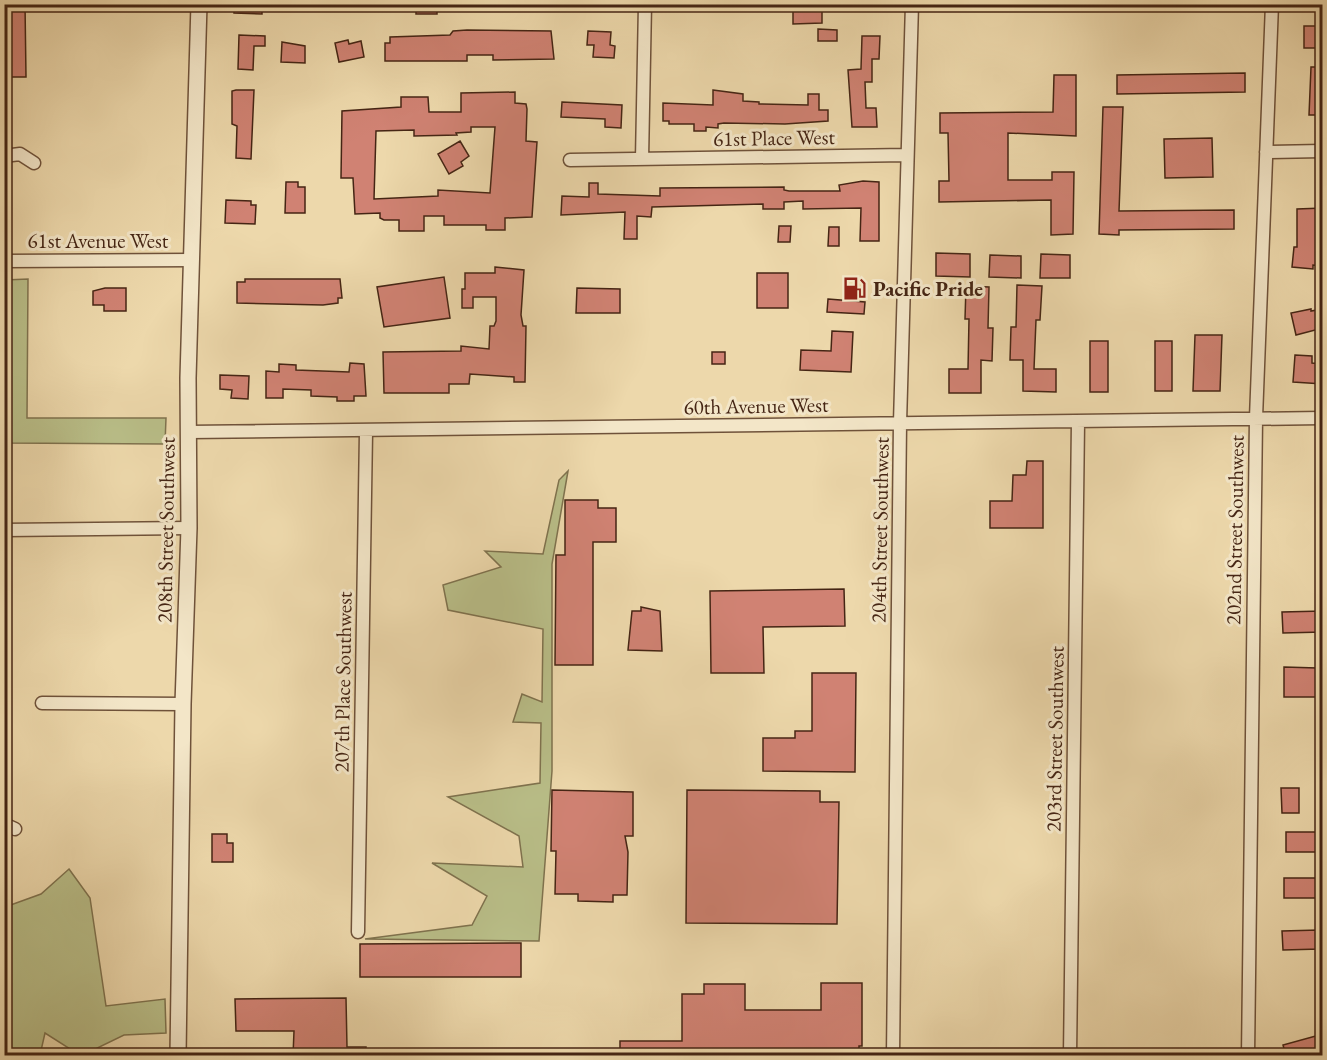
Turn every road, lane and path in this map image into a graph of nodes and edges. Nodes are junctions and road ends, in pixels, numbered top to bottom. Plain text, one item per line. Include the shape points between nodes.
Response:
1 (199, 4) edge
2 (645, 4) edge
3 (912, 4) edge
4 (1272, 4) edge
5 (1323, 151) edge
6 (1266, 152) junction
7 (906, 155) junction
8 (4, 156) edge
9 (642, 159) junction
10 (570, 160) dead end
11 (33, 163) dead end
12 (192, 260) junction
13 (4, 261) edge
14 (1256, 418) junction
15 (1323, 418) edge
16 (1078, 422) junction
17 (900, 423) junction
18 (189, 432) junction
19 (366, 432) junction
20 (189, 528) junction
21 (4, 530) edge
22 (42, 703) dead end
23 (183, 704) junction
24 (358, 932) dead end
25 (178, 1056) edge
26 (893, 1056) edge
27 (1070, 1056) edge
28 (1248, 1056) edge

1 - 12 street, 208th Street Southwest
2 - 9 street
3 - 7 street, 204th Street Southwest
4 - 6 street, 202nd Street Southwest
5 - 6 street
6 - 14 street, 202nd Street Southwest
7 - 9 street, 61st Place West
7 - 17 street, 204th Street Southwest
8 - 11 street via 20,154
9 - 10 street, 61st Place West
12 - 13 street, 61st Avenue West
12 - 18 street, 208th Street Southwest
14 - 15 street, 60th Avenue West
14 - 16 street, 60th Avenue West
14 - 28 street, 202nd Street Southwest
16 - 17 street, 60th Avenue West
16 - 27 street, 203rd Street Southwest
17 - 19 street, 60th Avenue West
17 - 26 street, 204th Street Southwest
18 - 19 street, 60th Avenue West
18 - 20 street, 208th Street Southwest
19 - 24 street, 207th Place Southwest
20 - 21 street
20 - 23 street, 208th Street Southwest
22 - 23 street
23 - 25 street, 208th Street Southwest

